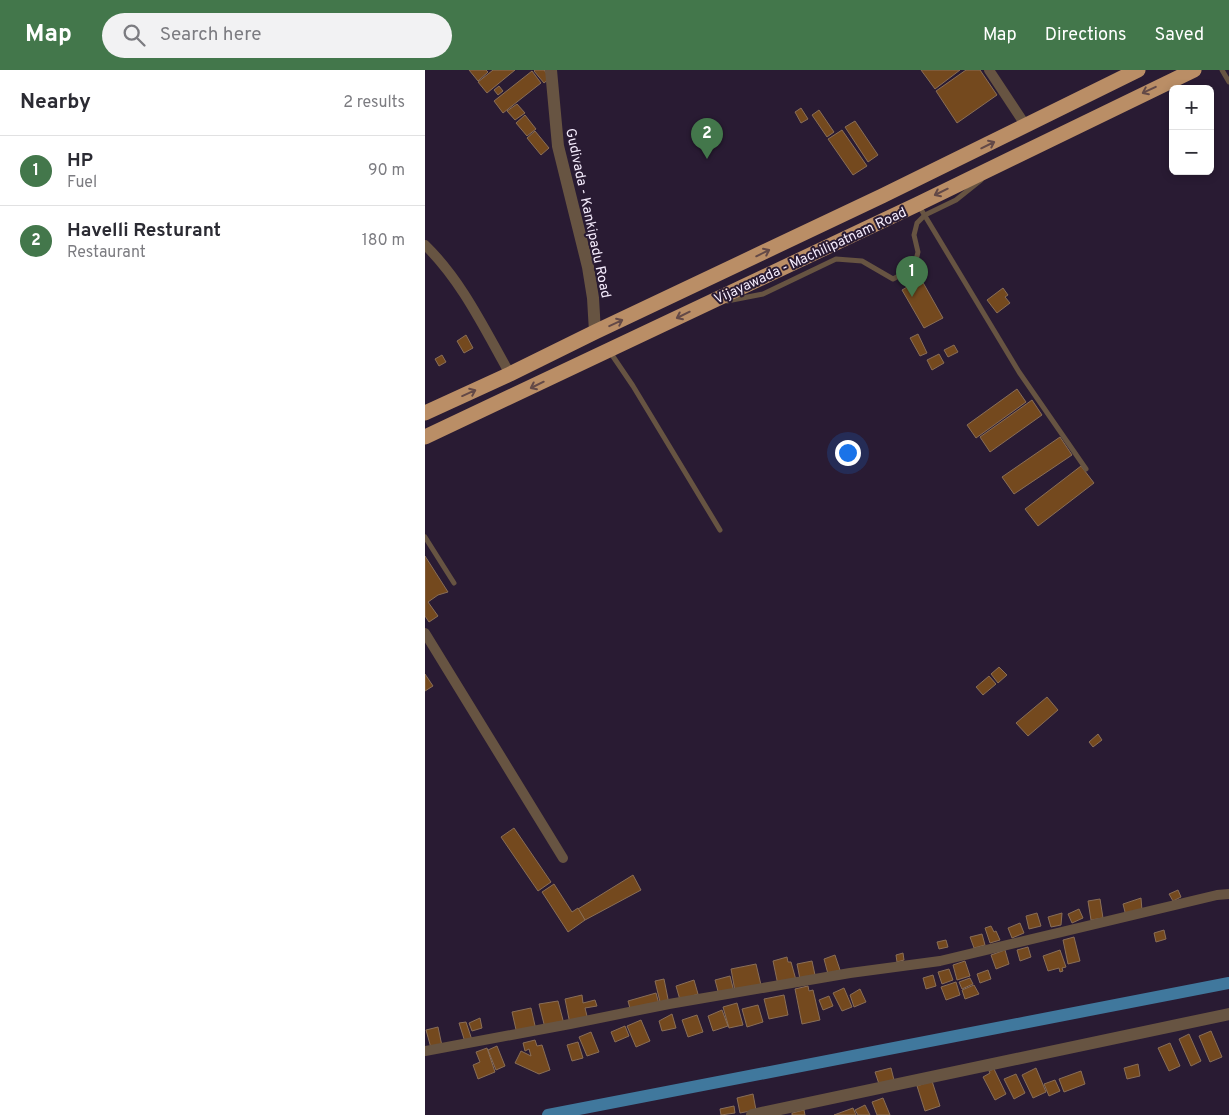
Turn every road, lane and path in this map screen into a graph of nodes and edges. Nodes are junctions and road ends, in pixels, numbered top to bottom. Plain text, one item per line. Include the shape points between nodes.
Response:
1 (551, 70) edge
2 (989, 70) edge
3 (1194, 70) edge
4 (1221, 70) edge
5 (1129, 72) edge
6 (1229, 82) edge
7 (1026, 126) junction
8 (921, 210) junction
9 (425, 245) edge
10 (704, 305) junction
11 (595, 332) junction
12 (609, 350) junction
13 (510, 374) junction
14 (425, 413) edge
15 (425, 438) edge
16 (1086, 469) dead end
17 (720, 530) dead end
18 (425, 537) edge
19 (454, 583) dead end
20 (425, 633) edge
21 (563, 858) dead end
22 (1229, 894) edge
23 (1229, 1014) edge
24 (425, 1051) edge
25 (753, 1115) edge

1 - 11 street, Gudivada - Kankipadu Road via 558,146 588,267
2 - 7 street
3 -> 8 highway, Vijayawada - Machilipatnam Road via 1007,160
4 - 6 lane
5 - 7 highway, Vijayawada - Machilipatnam Road
11 -> 7 highway, Vijayawada - Machilipatnam Road
8 - 10 highway, Vijayawada - Machilipatnam Road
8 - 10 lane via 914,235 918,252 914,268 893,279 862,261 836,260 763,294
8 - 16 lane via 1019,372
9 - 13 street via 451,275
10 -> 12 highway, Vijayawada - Machilipatnam Road
11 - 13 highway, Vijayawada - Machilipatnam Road
12 -> 15 highway, Vijayawada - Machilipatnam Road
12 - 17 lane
14 -> 13 highway, Vijayawada - Machilipatnam Road
18 - 19 lane
20 - 21 street
22 - 24 street via 940,961 669,1004
23 - 25 street

